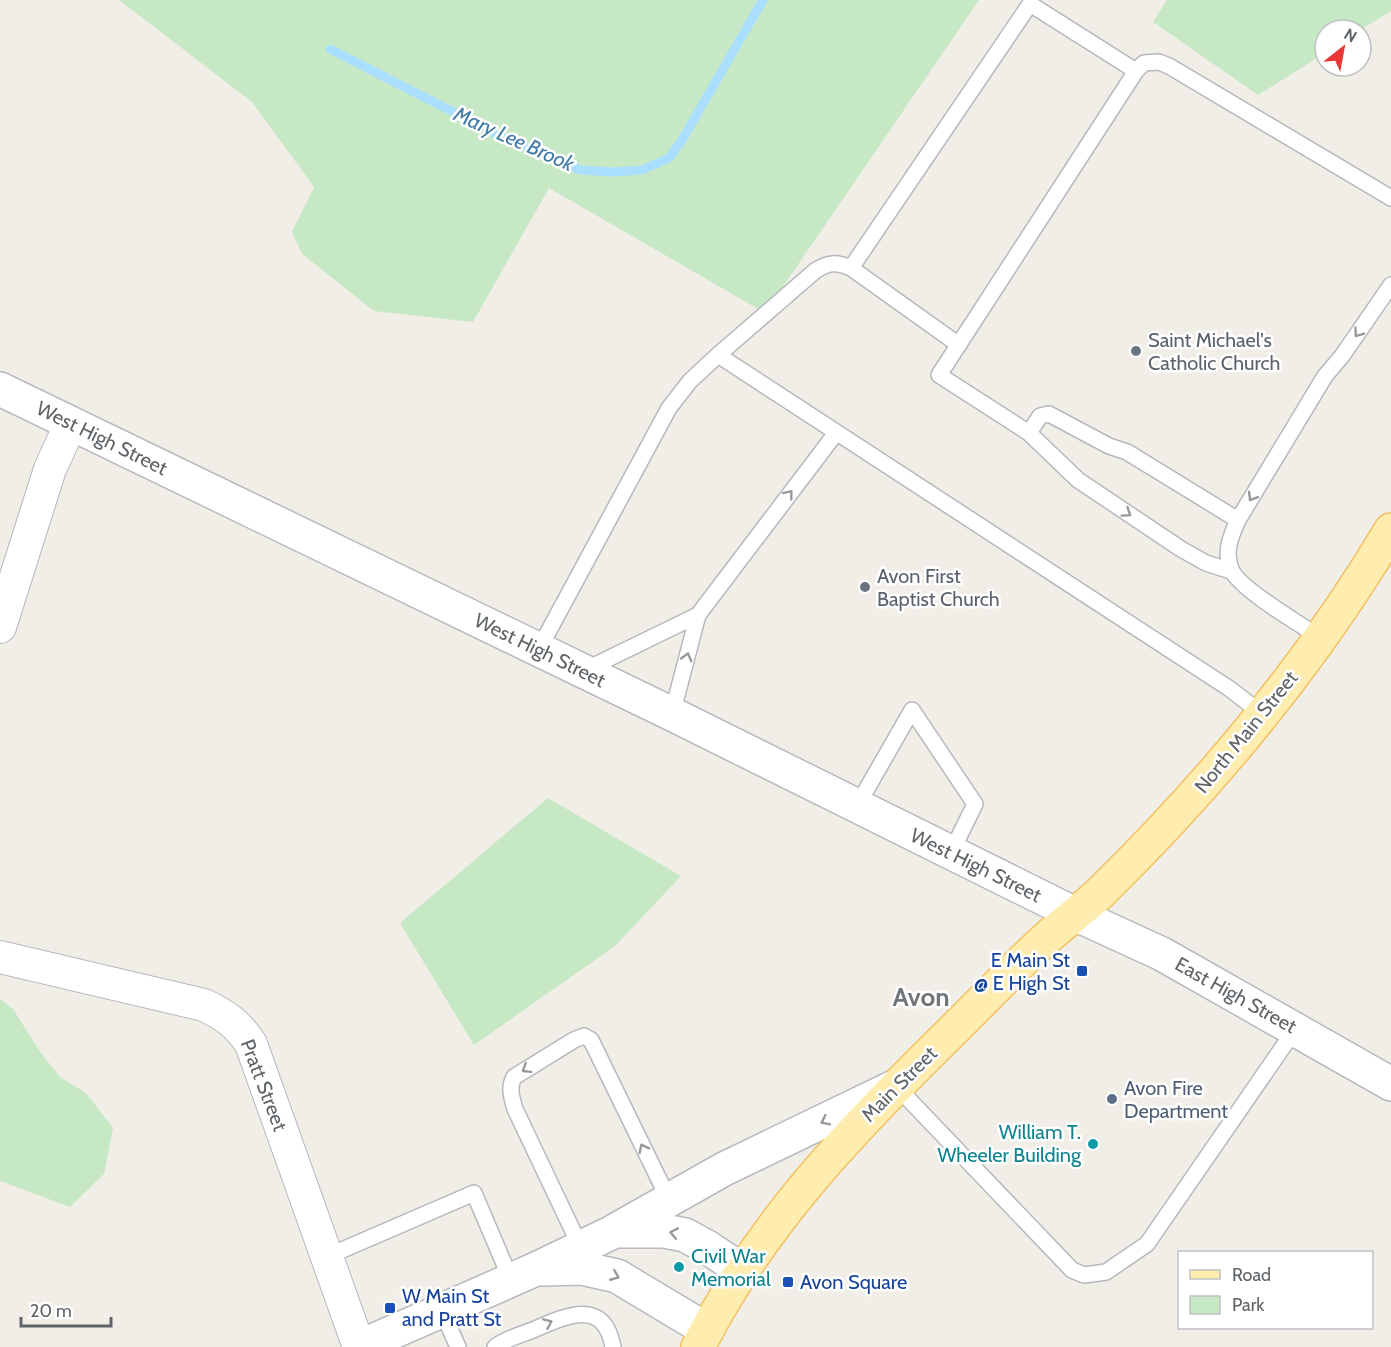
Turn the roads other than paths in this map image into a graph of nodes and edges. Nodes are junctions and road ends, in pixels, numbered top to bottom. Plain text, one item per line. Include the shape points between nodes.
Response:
1 (1136, 71) junction
2 (1391, 198) edge
3 (851, 268) junction
4 (1391, 285) edge
5 (959, 345) junction
6 (718, 355) junction
7 (0, 389) edge
8 (71, 423) junction
9 (836, 433) junction
10 (1029, 433) junction
11 (1238, 520) junction
12 (1390, 533) edge
13 (1231, 571) junction
14 (698, 615) junction
15 (0, 627) edge
16 (1321, 638) junction
17 (539, 649) junction
18 (583, 671) junction
19 (672, 714) junction
20 (1262, 714) junction
21 (857, 806) junction
22 (951, 853) junction
23 (1077, 915) junction
24 (0, 957) edge
25 (1296, 1028) junction
26 (1391, 1083) edge
27 (896, 1086) junction
28 (669, 1200) junction
29 (615, 1231) junction
30 (581, 1248) junction
31 (326, 1257) junction
32 (743, 1271) junction
33 (524, 1275) junction
34 (442, 1311) junction
35 (703, 1339) edge
36 (374, 1344) edge
37 (458, 1347) edge
38 (495, 1347) edge
39 (613, 1347) edge

1 - 2 lane via 1150,61 1169,66
1 - 3 lane via 1030,4
1 - 5 lane
3 - 5 lane
3 - 6 lane via 823,265
4 -> 11 lane via 1325,375
5 - 10 lane via 939,375
6 - 9 lane
6 - 17 lane via 669,408
7 - 8 main road, West High Street
8 - 15 street via 50,469
8 - 17 main road, West High Street
14 -> 9 lane
9 - 20 lane via 1230,689
10 - 11 lane via 1040,416 1049,414 1127,452
10 -> 13 lane via 1078,480 1181,549
11 - 13 lane via 1229,538
12 - 16 main road, North Main Street
13 - 16 lane via 1242,585
14 - 18 lane
19 -> 14 lane
16 - 20 main road, North Main Street
17 - 18 main road, West High Street
18 - 19 main road, West High Street
19 - 21 main road, West High Street
20 - 23 main road, North Main Street via 1187,805
21 - 22 main road, West High Street
21 - 22 lane via 912,710 975,804
22 - 23 main road, West High Street
23 - 25 main road, East High Street via 1162,954
23 - 27 main road, Main Street via 1041,943
24 - 31 street, Pratt Street via 204,1005 226,1015 251,1044
25 - 26 main road, East High Street
25 - 27 lane via 1147,1244 1106,1272 1084,1275 1072,1270
27 -> 28 main road via 724,1169
27 - 32 main road, Main Street via 797,1194
28 - 29 main road
28 -> 30 lane via 591,1040 584,1036 574,1040 514,1077 510,1093
29 - 30 main road
32 -> 29 main road via 685,1235 653,1230
30 - 33 main road
31 - 33 lane via 474,1193
31 - 36 street, Pratt Street
32 - 35 main road, Main Street
33 - 34 main road
33 -> 35 main road, Main Street via 581,1268 617,1276
34 - 36 main road
34 - 37 lane
38 -> 39 lane via 564,1316 584,1313 600,1320 610,1332

